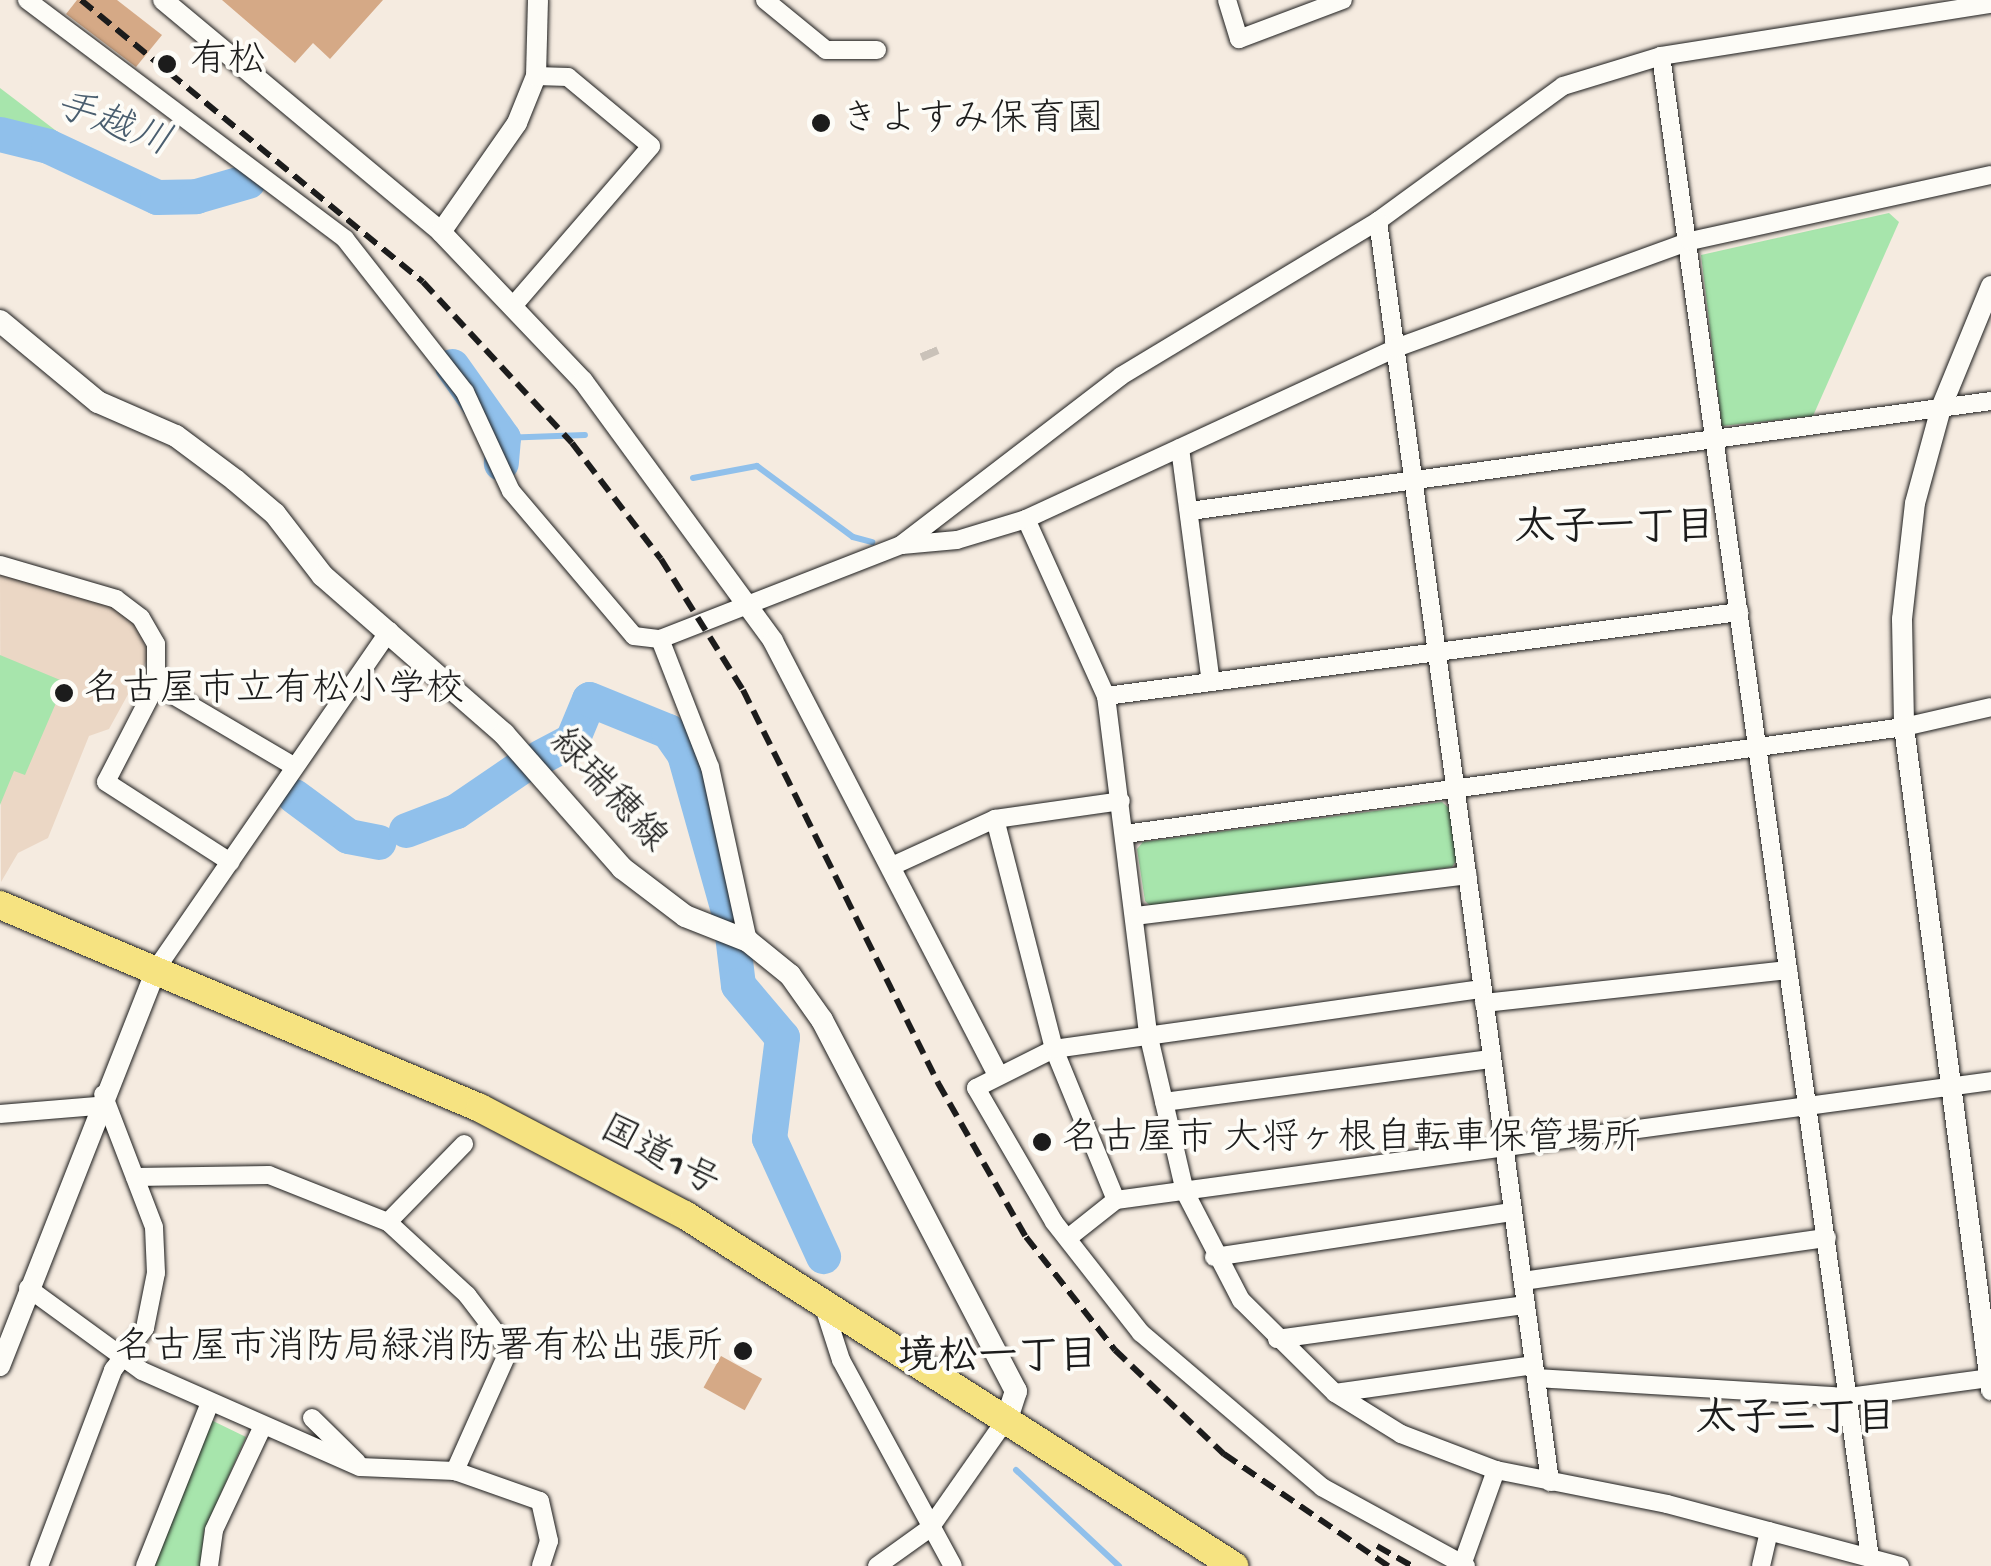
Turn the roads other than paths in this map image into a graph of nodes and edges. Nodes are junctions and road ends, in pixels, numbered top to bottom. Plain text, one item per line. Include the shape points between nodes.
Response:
1 (27, 0) edge
2 (163, 0) edge
3 (538, 0) edge
4 (766, 0) edge
5 (1227, 0) edge
6 (1343, 0) edge
7 (1991, 4) edge
8 (877, 50) dead end
9 (1662, 56) junction
10 (536, 76) junction
11 (1991, 174) edge
12 (1378, 221) junction
13 (441, 232) junction
14 (1690, 241) junction
15 (1991, 286) edge
16 (513, 306) junction
17 (0, 321) edge
18 (1396, 348) junction
19 (1991, 402) edge
20 (1942, 408) junction
21 (1716, 438) junction
22 (1180, 448) junction
23 (1414, 477) junction
24 (1190, 511) junction
25 (1026, 519) junction
26 (901, 545) junction
27 (0, 565) edge
28 (747, 602) junction
29 (1739, 612) junction
30 (390, 631) junction
31 (660, 639) junction
32 (1437, 651) junction
33 (1211, 682) junction
34 (156, 685) junction
35 (1106, 696) junction
36 (1991, 707) edge
37 (1904, 727) junction
38 (1758, 746) junction
39 (295, 767) junction
40 (1456, 788) junction
41 (1121, 801) junction
42 (995, 819) junction
43 (1125, 834) junction
44 (230, 862) junction
45 (890, 867) junction
46 (1467, 875) junction
47 (0, 905) edge
48 (1135, 916) junction
49 (736, 938) junction
50 (156, 969) junction
51 (1788, 970) junction
52 (1483, 996) junction
53 (1148, 1033) junction
54 (1054, 1048) junction
55 (1492, 1060) junction
56 (998, 1073) junction
57 (1991, 1081) edge
58 (1949, 1087) junction
59 (100, 1100) junction
60 (1164, 1102) junction
61 (1806, 1106) junction
62 (0, 1114) edge
63 (464, 1144) dead end
64 (1505, 1151) junction
65 (135, 1177) junction
66 (1185, 1192) junction
67 (1116, 1200) junction
68 (1513, 1212) junction
69 (388, 1222) junction
70 (1068, 1238) junction
71 (1827, 1238) junction
72 (1214, 1258) junction
73 (1523, 1281) junction
74 (28, 1288) junction
75 (820, 1296) junction
76 (1526, 1305) junction
77 (1277, 1338) junction
78 (126, 1360) junction
79 (0, 1366) edge
80 (1535, 1371) junction
81 (1990, 1384) edge
82 (1335, 1393) junction
83 (1849, 1398) junction
84 (210, 1403) junction
85 (312, 1418) dead end
86 (1007, 1418) junction
87 (262, 1426) junction
88 (360, 1467) junction
89 (454, 1470) junction
90 (1496, 1470) junction
91 (1550, 1482) junction
92 (930, 1528) junction
93 (1769, 1531) junction
94 (1870, 1558) junction
95 (1464, 1565) edge
96 (38, 1566) edge
97 (146, 1566) edge
98 (208, 1566) edge
99 (541, 1566) edge
100 (877, 1566) edge
101 (953, 1566) edge
102 (1234, 1566) edge
103 (1761, 1566) edge
104 (1900, 1566) edge

1 - 31 street via 346,240 465,392 511,491 634,636
2 - 13 street
3 - 10 street
4 - 8 street via 826,50
5 - 6 street via 1238,39
7 - 9 street
9 - 12 street via 1563,86
9 - 14 street
10 - 13 street via 491,168
10 - 16 street via 568,76 651,146
11 - 14 street
12 - 18 street
12 - 26 street via 1122,376
13 - 16 street
14 - 18 street
14 - 21 street
15 - 20 street
16 - 28 street via 583,381
17 - 30 main road, 緑瑞穂線 via 98,402 176,436 235,480 275,514 323,576
18 - 22 street
18 - 23 street
19 - 20 street
20 - 21 street
20 - 37 street via 1915,503 1902,620
21 - 23 street
21 - 29 street
22 - 24 street
22 - 25 street
23 - 24 street
23 - 32 street
24 - 33 street
25 - 26 street
25 - 35 street
26 - 28 street
27 - 34 street via 116,599 156,644
28 - 31 street
28 - 45 street
29 - 32 street
29 - 38 street
30 - 39 street
30 - 49 main road, 緑瑞穂線 via 504,734 622,868 685,916
31 - 49 street via 710,766
32 - 33 street
32 - 40 street
33 - 35 street
34 - 39 street
34 - 44 street via 106,782
35 - 41 street
36 - 37 street
37 - 38 street
37 - 58 street
38 - 40 street
38 - 51 street
39 - 44 street
40 - 43 street
40 - 46 street
41 - 42 street
41 - 43 street
42 - 45 street
42 - 54 street
43 - 48 street
44 - 50 street
45 - 56 street
46 - 48 street
46 - 52 street
47 - 50 highway, 国道1号
48 - 53 street
49 - 86 main road, 緑瑞穂線 via 790,975 822,1020 1016,1392
50 - 59 street
50 - 75 highway, 国道1号 via 480,1108
51 - 52 street
51 - 61 street
52 - 53 street
52 - 55 street
53 - 54 street
53 - 60 street
54 - 56 street
54 - 67 street
55 - 60 street
55 - 64 street
56 - 70 street via 976,1088
57 - 58 street
58 - 61 street
58 - 81 street
59 - 62 street
59 - 65 street
59 - 74 street
60 - 66 street
61 - 64 street
61 - 71 street
63 - 69 street
64 - 66 street
64 - 68 street
65 - 69 street via 269,1175
65 - 78 street via 154,1226 156,1273 145,1328
66 - 67 street
66 - 72 street
67 - 70 street
68 - 72 street
68 - 73 street
69 - 89 street via 467,1294 508,1350
70 - 95 street via 1140,1333 1252,1434 1337,1496
71 - 73 street
71 - 83 street
72 - 77 street
73 - 76 street
74 - 78 street
74 - 79 street
75 - 86 highway, 国道1号
75 - 92 street via 841,1360
76 - 77 street
76 - 80 street
77 - 82 street
78 - 84 street
78 - 96 street via 114,1370
80 - 82 street
80 - 83 street
80 - 91 street
81 - 83 street
82 - 90 street via 1401,1434
83 - 94 street
84 - 87 street
84 - 97 street
85 - 88 street
86 - 92 street
86 - 102 highway, 国道1号
87 - 88 street
87 - 98 street via 214,1530
88 - 89 street
89 - 99 street via 540,1501 549,1541
90 - 91 street
90 - 95 street
91 - 93 street
92 - 100 street
92 - 101 street
93 - 94 street
93 - 103 street
94 - 104 street

